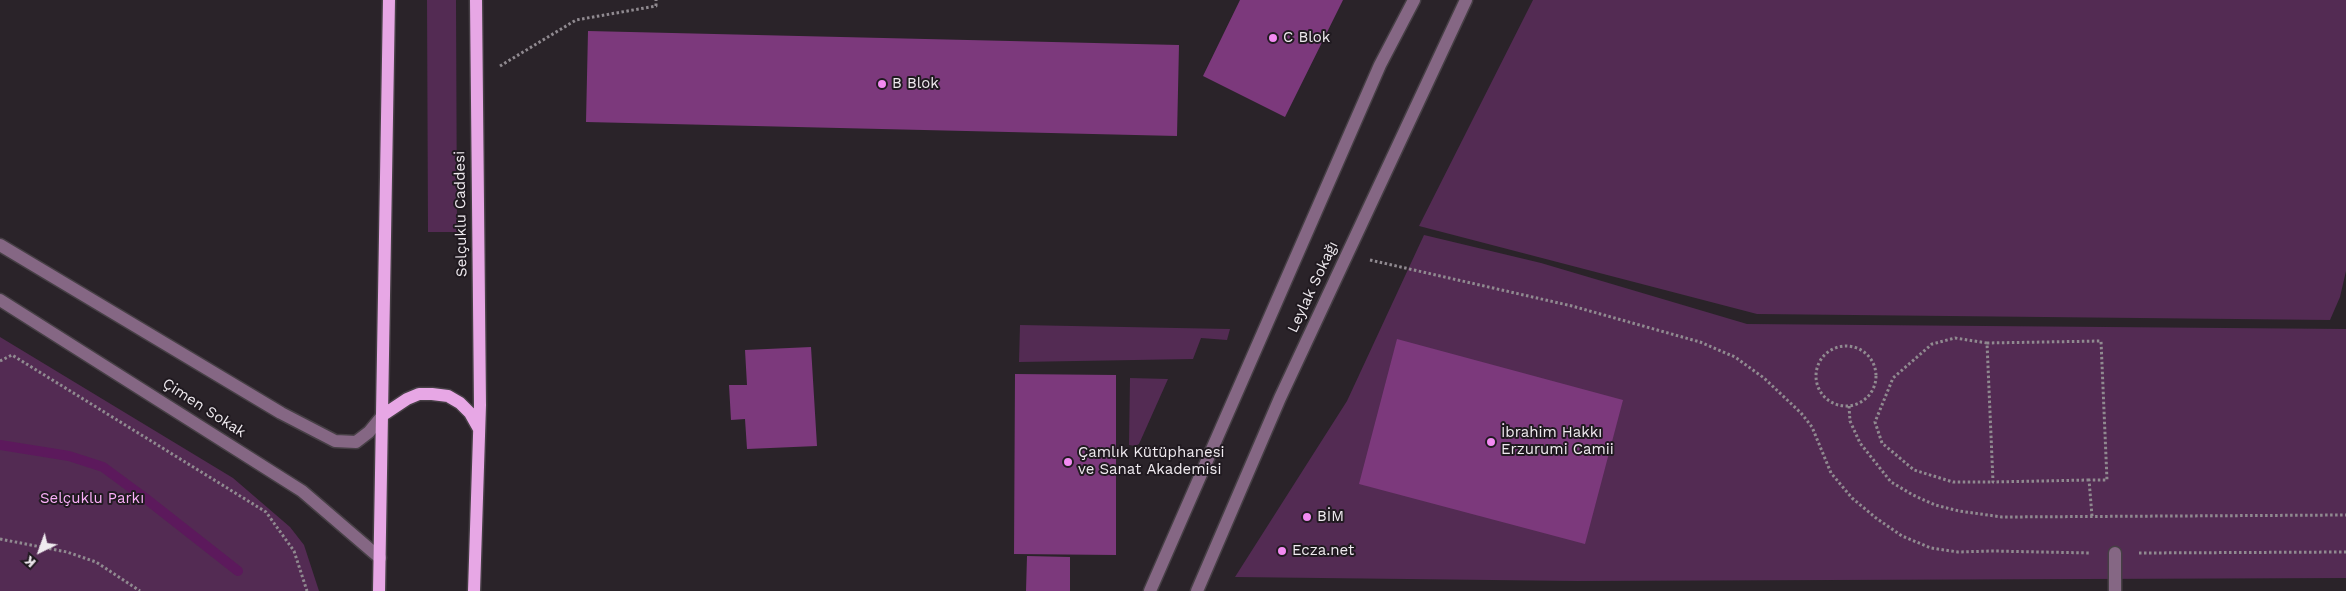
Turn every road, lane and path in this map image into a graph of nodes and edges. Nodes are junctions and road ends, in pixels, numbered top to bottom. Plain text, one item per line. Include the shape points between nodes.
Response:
1 (389, 0) edge
2 (476, 0) edge
3 (656, 0) edge
4 (1414, 0) edge
5 (1466, 0) edge
6 (476, 81) junction
7 (0, 245) edge
8 (1346, 254) junction
9 (0, 300) edge
10 (1987, 343) junction
11 (0, 361) edge
12 (1849, 406) junction
13 (383, 415) junction
14 (479, 429) junction
15 (2089, 480) junction
16 (1993, 482) junction
17 (2346, 514) edge
18 (2092, 516) junction
19 (0, 540) edge
20 (2346, 552) edge
21 (2115, 553) junction
22 (380, 558) junction
23 (140, 591) edge
24 (307, 591) edge
25 (379, 591) edge
26 (474, 591) edge
27 (1150, 591) edge
28 (1197, 591) edge
29 (2115, 591) edge

1 - 13 main road
2 - 6 main road, Selçuklu Caddesi
3 - 6 path via 656,6 576,20
4 - 27 street, Leylak Sokağı via 1380,65
5 - 8 street, Leylak Sokağı
6 - 14 main road, Selçuklu Caddesi
7 - 13 street via 281,413 335,441 356,442
8 - 21 path via 1572,306 1700,342 1735,357 1764,378 1801,413 1812,427 1831,473 1852,498 1902,536 1932,548 1958,552
8 - 28 street, Leylak Sokağı
9 - 22 street, Çimen Sokak via 302,491
10 - 15 path via 2101,341 2107,480
10 - 16 path
10 - 16 path via 1956,338 1932,344 1893,378 1875,422 1882,443 1914,470 1954,482
11 - 24 path via 12,356 266,512 294,551
12 - 12 path via 1830,402 1822,395 1816,376 1822,358 1838,347 1862,350 1873,361 1876,371 1877,381 1867,399
12 - 18 path via 1850,421 1875,464 1891,482 1920,499 1982,516
13 - 14 main road via 419,394 448,396 470,413
13 - 22 main road
14 - 26 main road, Selçuklu Caddesi
15 - 16 path
15 - 18 path
17 - 18 path
19 - 23 path via 67,552 96,562
20 - 21 path
21 - 29 street
22 - 25 main road

